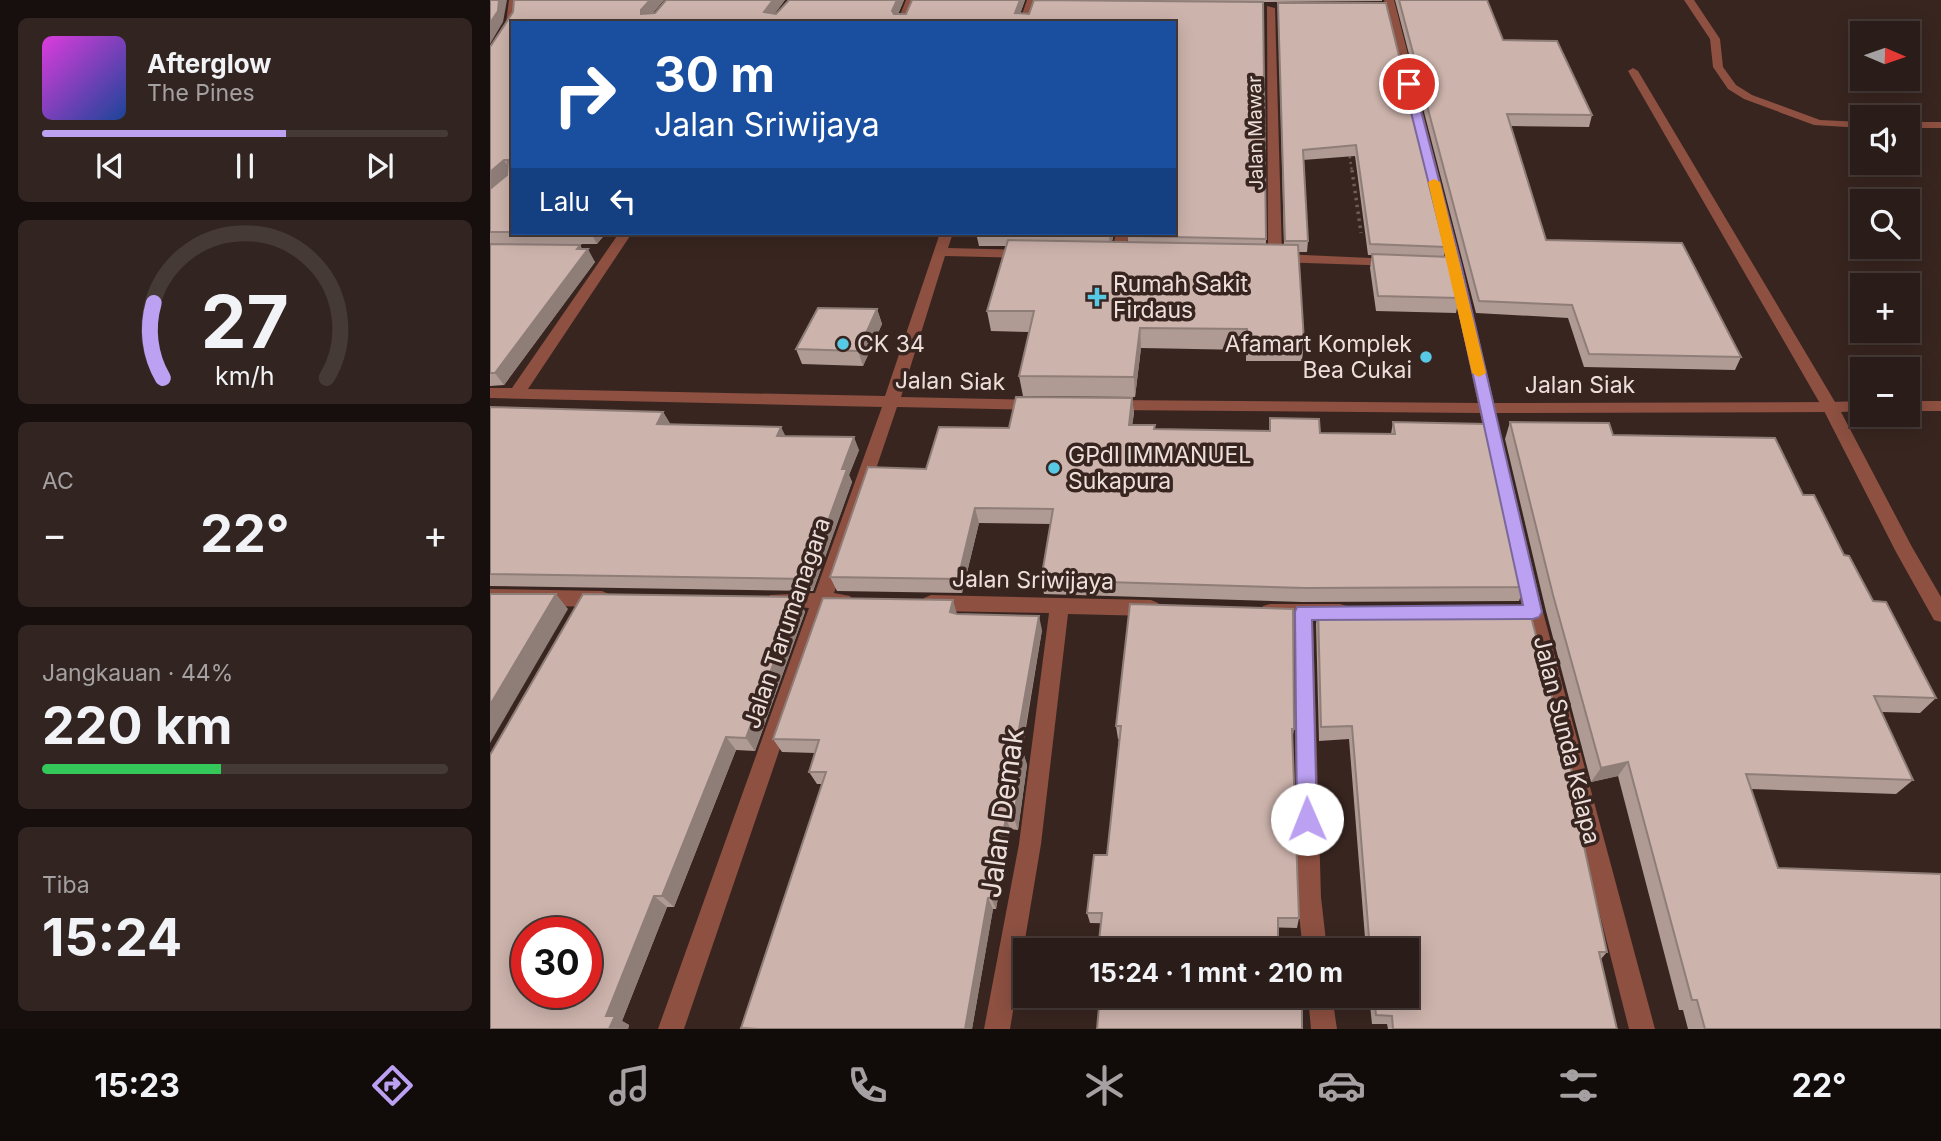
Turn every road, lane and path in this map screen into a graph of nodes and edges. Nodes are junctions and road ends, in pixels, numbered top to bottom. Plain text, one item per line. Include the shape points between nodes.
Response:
1 (514, 0) edge
2 (911, 0) edge
3 (1032, 0) edge
4 (1689, 0) edge
5 (1385, 5) edge
6 (1270, 8) dead end
7 (511, 21) edge
8 (903, 21) edge
9 (1025, 21) edge
10 (511, 23) edge
11 (490, 57) edge
12 (1633, 71) dead end
13 (1850, 124) edge
14 (1920, 125) edge
15 (1941, 125) edge
16 (1348, 141) edge
17 (623, 235) edge
18 (945, 235) edge
19 (1122, 235) edge
20 (939, 252) junction
21 (1035, 254) edge
22 (1118, 256) edge
23 (1365, 261) junction
24 (1404, 263) edge
25 (490, 393) edge
26 (516, 393) junction
27 (891, 403) junction
28 (1057, 405) edge
29 (1098, 405) edge
30 (1850, 406) edge
31 (1920, 406) edge
32 (1941, 406) edge
33 (1830, 407) junction
34 (1486, 408) junction
35 (490, 597) edge
36 (587, 599) junction
37 (615, 599) edge
38 (752, 600) edge
39 (821, 601) junction
40 (861, 601) edge
41 (914, 602) edge
42 (1060, 605) junction
43 (1168, 608) edge
44 (1250, 611) edge
45 (1303, 612) junction
46 (1357, 612) edge
47 (1941, 614) edge
48 (573, 623) edge
49 (1314, 938) edge
50 (1321, 1008) edge
51 (671, 1029) edge
52 (997, 1029) edge
53 (1324, 1029) edge
54 (1642, 1029) edge

1 - 7 street
2 - 8 street
3 - 9 street
4 - 13 street via 1715,39 1718,67 1732,87 1818,123
5 - 34 street, Jalan Sunda Kelapa
6 - 23 street, Jalan Mawar via 1269,258
10 - 11 street
12 - 33 street
14 - 15 street
16 - 23 path
17 - 26 street via 605,251
18 - 20 street, Jalan Tarumanagara
19 - 22 street
20 - 21 street
20 - 27 street, Jalan Tarumanagara
23 - 24 street
25 - 26 street, Jalan Siak
26 - 27 street, Jalan Siak
27 - 28 street, Jalan Siak
27 - 39 street, Jalan Tarumanagara
29 - 34 street, Jalan Siak
30 - 33 street, Jalan Siak
31 - 32 street
33 - 34 street, Jalan Siak
33 - 47 street
34 - 54 street, Jalan Sunda Kelapa via 1527,612
35 - 36 street
36 - 37 street
36 - 48 street
38 - 39 street
39 - 40 street
39 - 51 street, Jalan Tarumanagara
41 - 42 street, Jalan Sriwijaya
42 - 43 street, Jalan Sriwijaya
42 - 52 street, Jalan Demak via 1030,844
44 - 45 street
45 - 46 street
45 - 49 street
50 - 53 street

